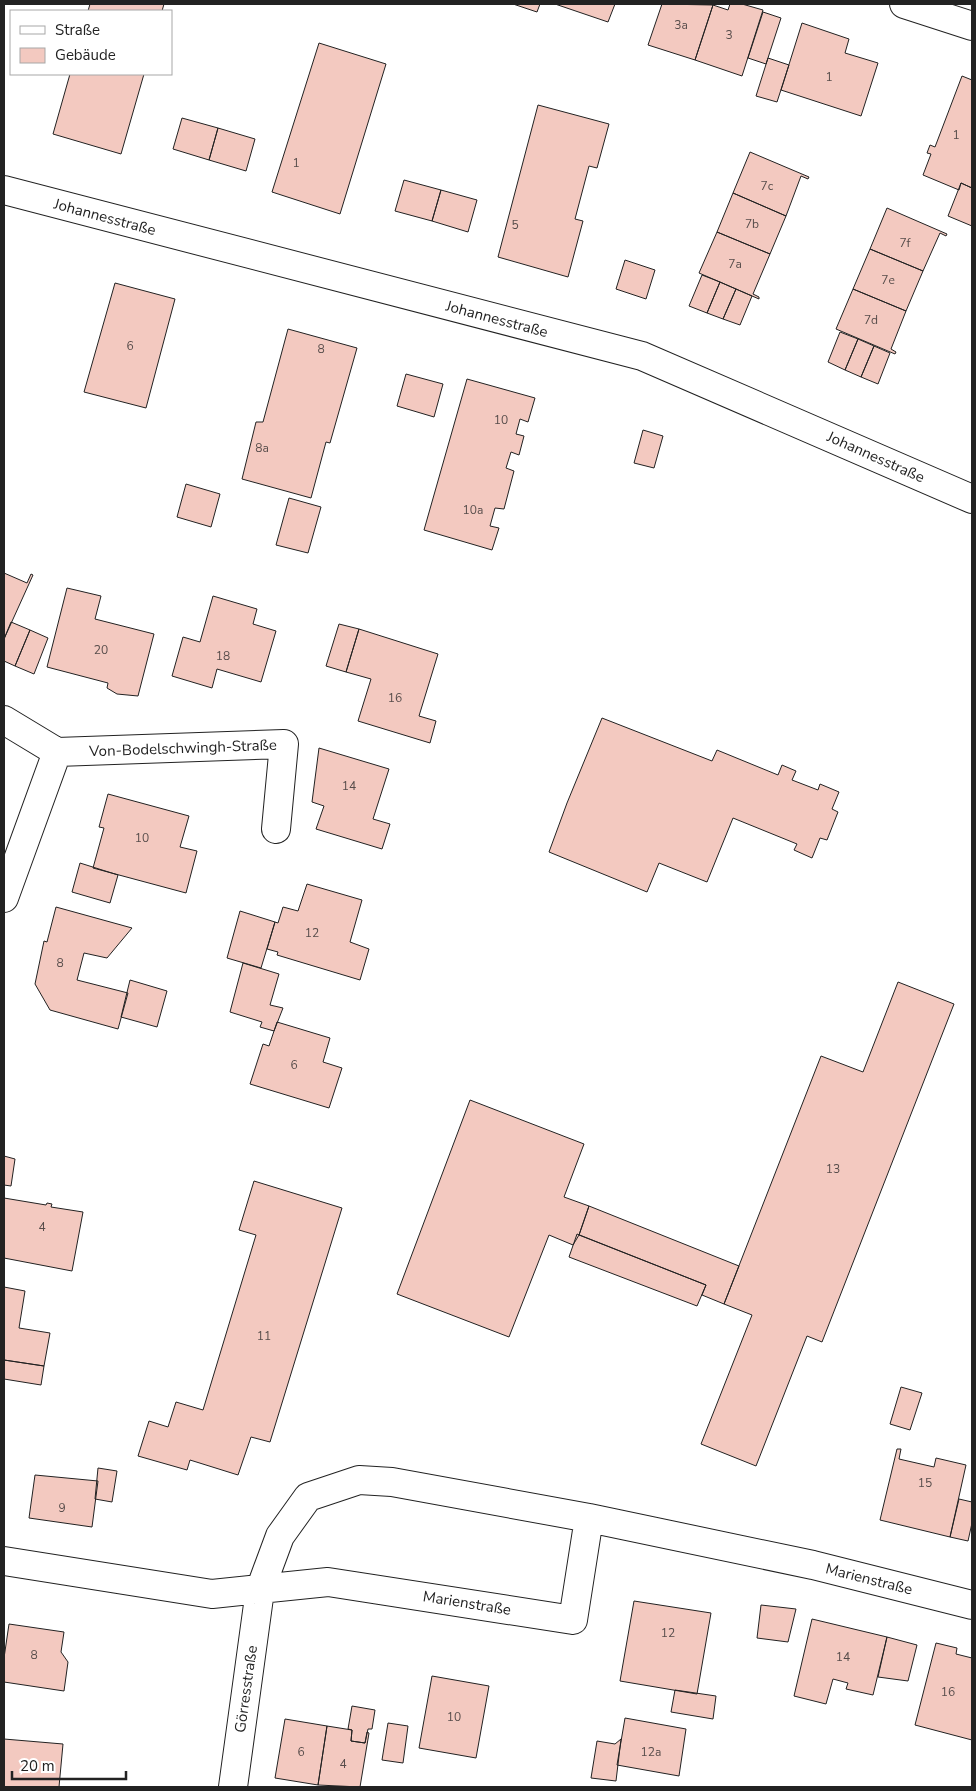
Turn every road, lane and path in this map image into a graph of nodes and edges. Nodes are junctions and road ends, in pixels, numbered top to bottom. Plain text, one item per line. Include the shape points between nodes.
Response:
1 (904, 4) edge
2 (972, 26) edge
3 (4, 190) edge
4 (972, 499) edge
5 (4, 720) edge
6 (57, 752) junction
7 (276, 829) dead end
8 (4, 898) edge
9 (589, 1518) junction
10 (4, 1561) edge
11 (260, 1590) junction
12 (972, 1605) edge
13 (233, 1787) edge

1 - 2 street
3 - 4 street, Johannesstraße via 642,356
5 - 6 street
6 - 7 street, Von-Bodelschwingh-Straße via 284,744
6 - 8 street
9 - 11 street, Marienstraße via 392,1482 358,1480 308,1497 280,1536
9 - 11 street, Marienstraße via 572,1620 328,1582
9 - 12 street, Marienstraße via 813,1565
10 - 11 street, Marienstraße via 212,1594
11 - 13 street, Görresstraße

